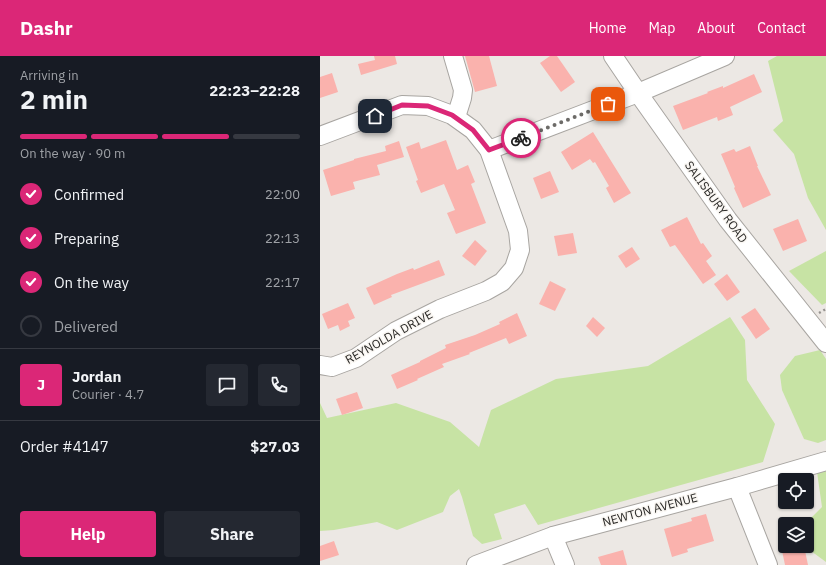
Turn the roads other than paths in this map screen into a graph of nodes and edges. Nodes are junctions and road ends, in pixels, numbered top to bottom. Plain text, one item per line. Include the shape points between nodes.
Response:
1 (454, 56) edge
2 (613, 56) edge
3 (725, 56) edge
4 (638, 92) junction
5 (456, 117) junction
6 (320, 136) edge
7 (489, 150) junction
8 (823, 340) edge
9 (320, 365) edge
10 (826, 461) edge
11 (737, 487) junction
12 (554, 536) junction
13 (476, 565) edge
14 (565, 565) edge
15 (768, 565) edge

1 - 5 street via 463,90
2 - 4 street, SALISBURY ROAD
3 - 4 street
4 - 7 street
4 - 8 street, SALISBURY ROAD via 728,220
5 - 6 street, REYNOLDA DRIVE via 428,106 402,105
5 - 7 street, REYNOLDA DRIVE via 473,130
7 - 9 street, REYNOLDA DRIVE via 518,232 520,250 514,268 502,282 486,291 440,308 402,328 356,358 332,367
10 - 11 street, NEWTON AVENUE
11 - 12 street, NEWTON AVENUE
11 - 15 street
12 - 13 street, NEWTON AVENUE
12 - 14 street

